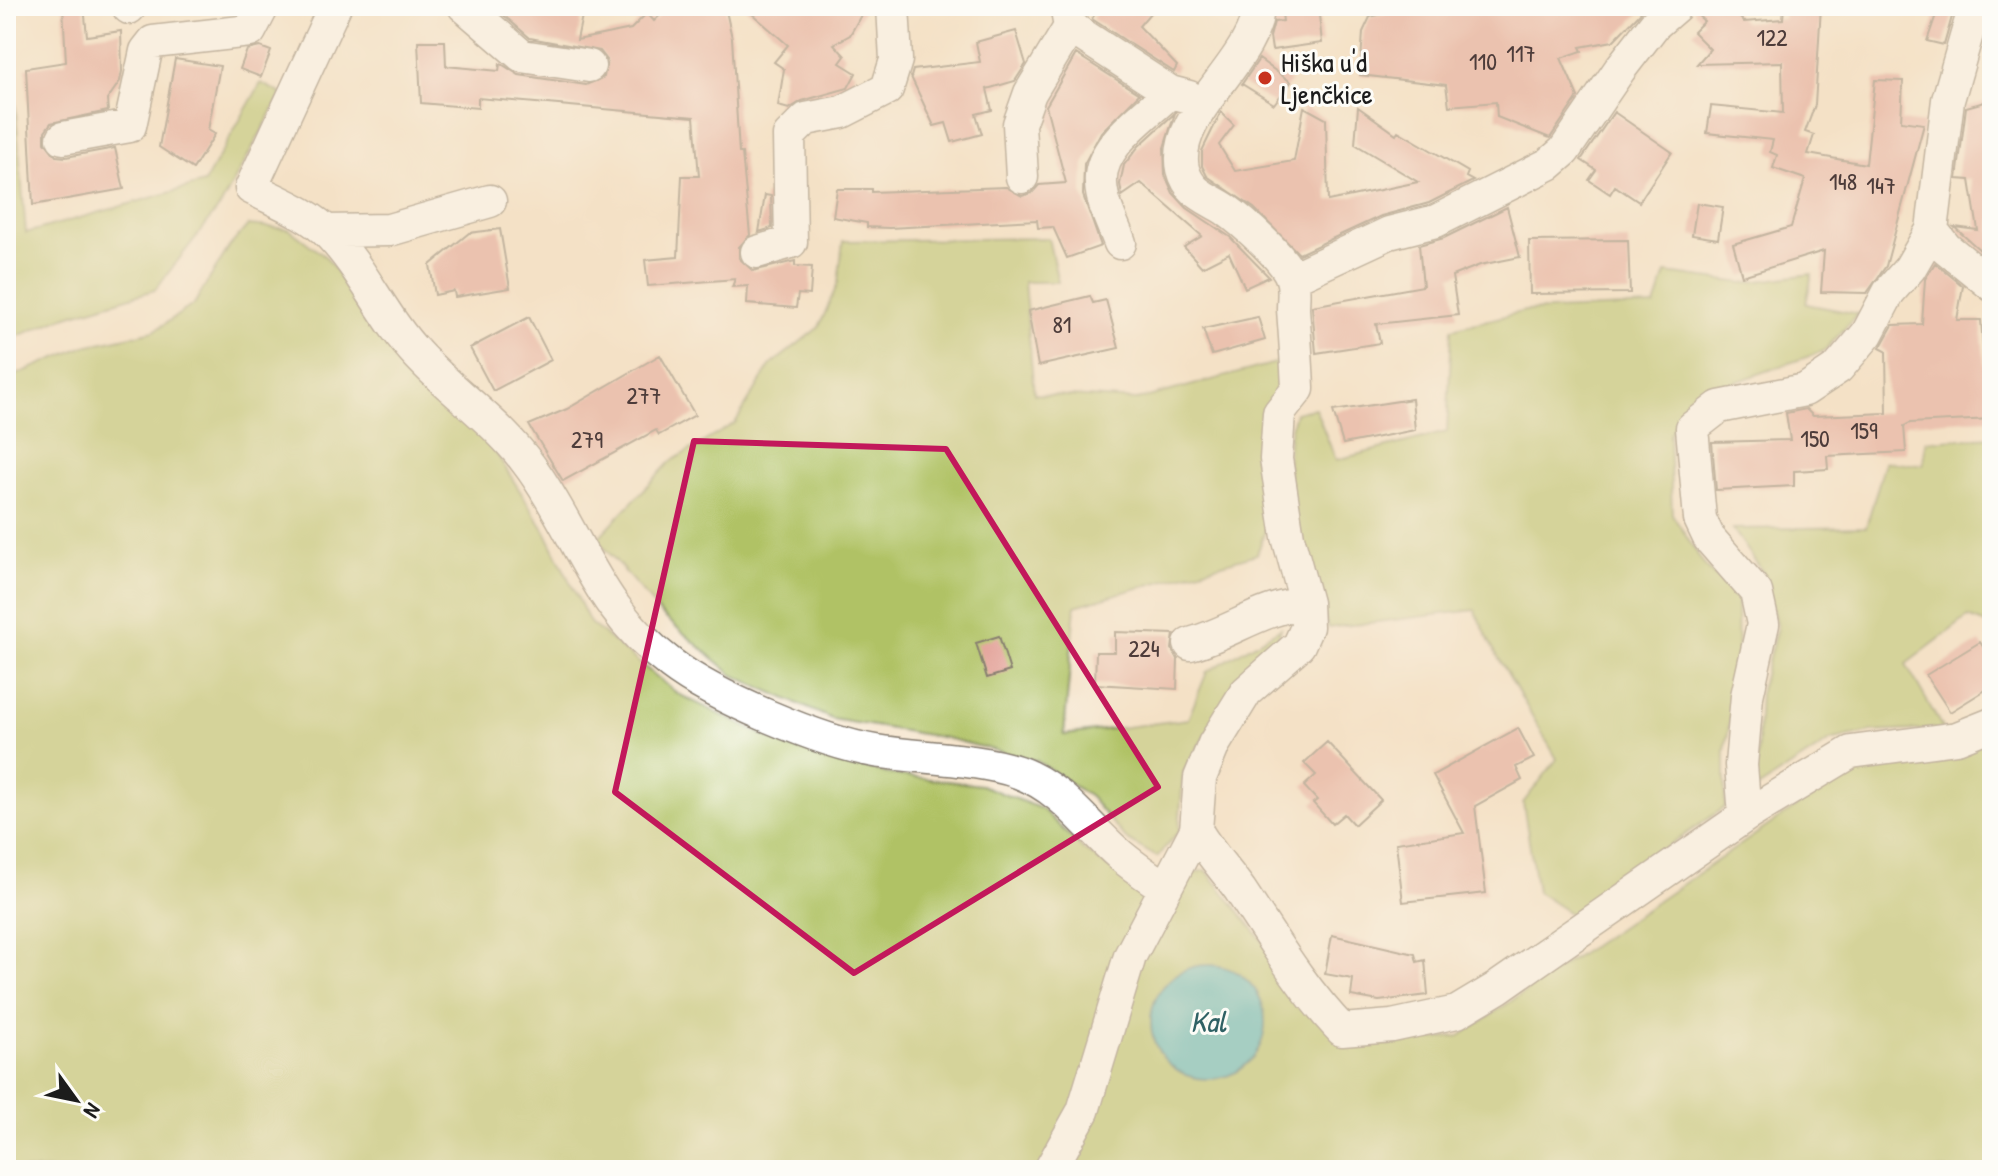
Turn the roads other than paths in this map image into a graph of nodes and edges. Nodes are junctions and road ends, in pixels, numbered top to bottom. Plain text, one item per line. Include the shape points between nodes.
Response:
1 (263, 6) edge
2 (335, 6) edge
3 (464, 6) edge
4 (893, 6) edge
5 (1258, 6) edge
6 (1676, 6) edge
7 (1975, 6) edge
8 (1068, 17) edge
9 (589, 66) dead end
10 (1170, 92) junction
11 (1204, 101) junction
12 (63, 138) dead end
13 (1022, 177) dead end
14 (490, 201) dead end
15 (1932, 230) junction
16 (326, 231) junction
17 (1120, 243) dead end
18 (757, 252) dead end
19 (1292, 278) junction
20 (1992, 285) edge
21 (1306, 603) junction
22 (1190, 644) dead end
23 (1992, 724) edge
24 (1745, 816) junction
25 (1196, 830) junction
26 (1164, 887) junction
27 (1050, 1170) edge

1 - 12 street via 250,31 153,42 146,51 130,126
2 - 16 street via 251,188
3 - 9 street via 522,56
4 - 18 street via 896,60 887,89 842,112 806,119 789,136 791,242
5 - 11 street via 1248,42
6 - 19 street via 1654,25 1564,151 1549,164 1436,221 1389,233
7 - 15 street via 1948,100
8 - 10 street
8 - 13 street via 1019,124
10 - 11 street
10 - 17 street via 1116,144 1105,165 1100,181
11 - 19 street via 1186,144 1182,166 1188,182 1276,254
14 - 16 street via 389,230
15 - 20 street
15 - 24 street via 1867,334 1838,368 1805,390 1719,407 1692,428 1700,519 1709,538 1756,592 1763,624 1747,696 1741,765
16 - 26 street via 361,271 400,335 443,381 504,431 625,624 672,665 738,702 870,750 1019,772 1073,804 1119,854
19 - 21 street via 1298,389 1279,413 1276,459 1288,537
21 - 22 street via 1276,607
21 - 25 street via 1307,627 1299,645 1246,692 1214,744 1200,778
23 - 24 street via 1957,738 1851,752
24 - 25 street via 1457,1012 1342,1030 1309,992
25 - 26 street
26 - 27 street via 1130,956 1083,1111

